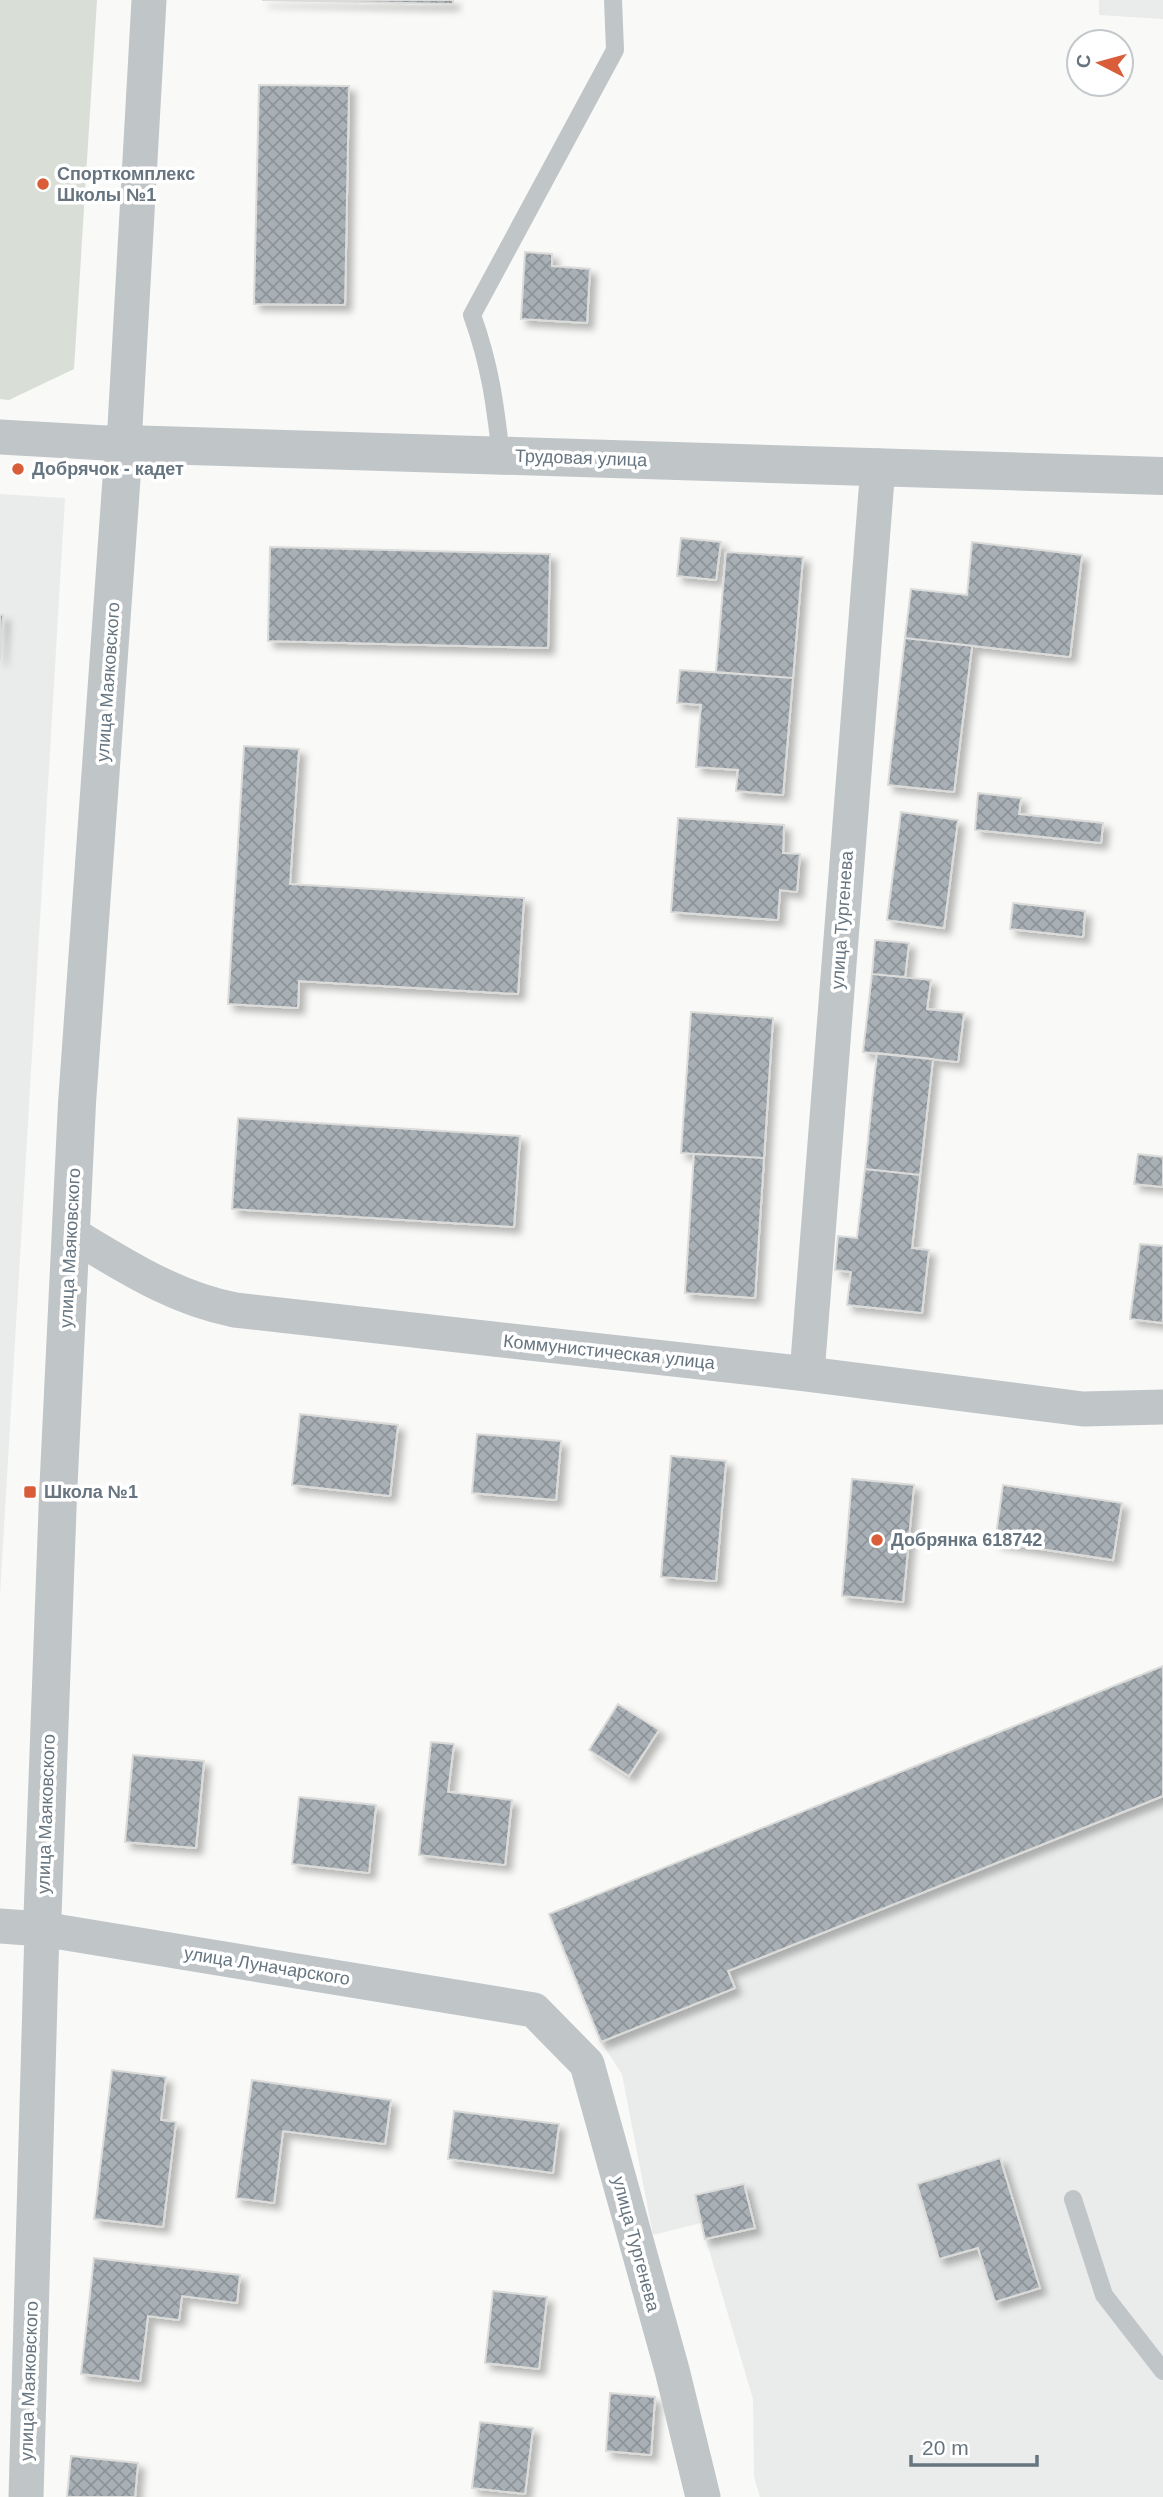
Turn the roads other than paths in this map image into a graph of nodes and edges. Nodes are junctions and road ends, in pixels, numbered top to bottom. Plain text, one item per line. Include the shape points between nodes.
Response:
1 (149, 0) edge
2 (613, 0) edge
3 (0, 437) edge
4 (124, 444) junction
5 (501, 456) junction
6 (878, 467) junction
7 (1163, 476) edge
8 (72, 1234) junction
9 (807, 1374) junction
10 (1163, 1407) edge
11 (0, 1926) edge
12 (42, 1929) junction
13 (534, 2010) joint
14 (1073, 2199) dead end
15 (1163, 2371) edge
16 (26, 2497) edge
17 (703, 2497) edge

1 - 4 street, улица Маяковского
2 - 5 lane via 615,50 472,314 494,394
3 - 4 street, Трудовая улица
4 - 5 street, Трудовая улица
4 - 8 street, улица Маяковского via 76,1103
5 - 6 street, Трудовая улица
6 - 7 street, Трудовая улица
6 - 9 street, улица Тургенева
8 - 9 street, Коммунистическая улица via 160,1286 235,1310
8 - 12 street, улица Маяковского
9 - 10 street, Коммунистическая улица via 1083,1409
11 - 12 street, улица Луначарского
12 - 13 street, улица Луначарского
12 - 16 street, улица Маяковского
13 - 17 street, улица Тургенева via 587,2064
14 - 15 lane via 1104,2295

